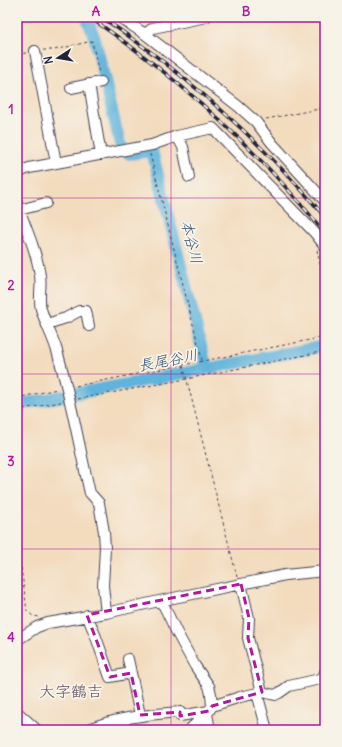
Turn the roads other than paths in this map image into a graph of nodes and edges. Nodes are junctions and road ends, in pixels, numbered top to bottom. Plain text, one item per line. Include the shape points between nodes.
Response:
1 (120, 17) edge
2 (206, 17) edge
3 (146, 34) junction
4 (35, 51) road end
5 (101, 82) road end
6 (88, 84) junction
7 (71, 88) dead end
8 (177, 136) junction
9 (101, 154) junction
10 (56, 163) junction
11 (17, 173) edge
12 (189, 176) dead end
13 (325, 201) edge
14 (46, 203) dead end
15 (18, 207) edge
16 (321, 246) edge
17 (47, 324) junction
18 (89, 326) dead end
19 (325, 571) edge
20 (240, 585) junction
21 (158, 601) junction
22 (106, 613) junction
23 (87, 615) junction
24 (17, 640) edge
25 (128, 659) dead end
26 (325, 672) edge
27 (131, 673) junction
28 (259, 693) junction
29 (209, 710) junction
30 (17, 712) edge
31 (140, 715) junction
32 (123, 719) junction
33 (37, 730) edge
34 (86, 730) edge
35 (126, 730) edge
36 (190, 730) edge
37 (210, 730) edge
38 (267, 730) edge

1 - 3 street
2 - 3 street via 153,28
3 - 13 street via 256,122
4 - 10 street
5 - 6 street
6 - 7 street
6 - 9 street
8 - 9 street via 148,146
8 - 12 street via 183,147
8 - 16 street via 213,128 314,232
9 - 10 street
10 - 11 street
14 - 15 street
15 - 17 street via 37,261 41,284 39,300
17 - 18 street via 79,311 86,311
17 - 22 street via 57,350 90,493 100,503 105,540 103,586
19 - 20 street via 285,575
20 - 21 street
20 - 28 street via 249,618 248,638
21 - 22 street
21 - 29 street via 164,606 195,666 209,686 212,700
22 - 23 street
23 - 24 street via 43,625
23 - 27 street via 110,677
25 - 27 street
26 - 28 street via 320,679 289,686 275,695
27 - 31 street
28 - 29 street
28 - 38 street
29 - 31 street via 180,716 180,712
29 - 36 street
29 - 37 street
30 - 33 street
31 - 32 street
32 - 34 street
32 - 35 street

